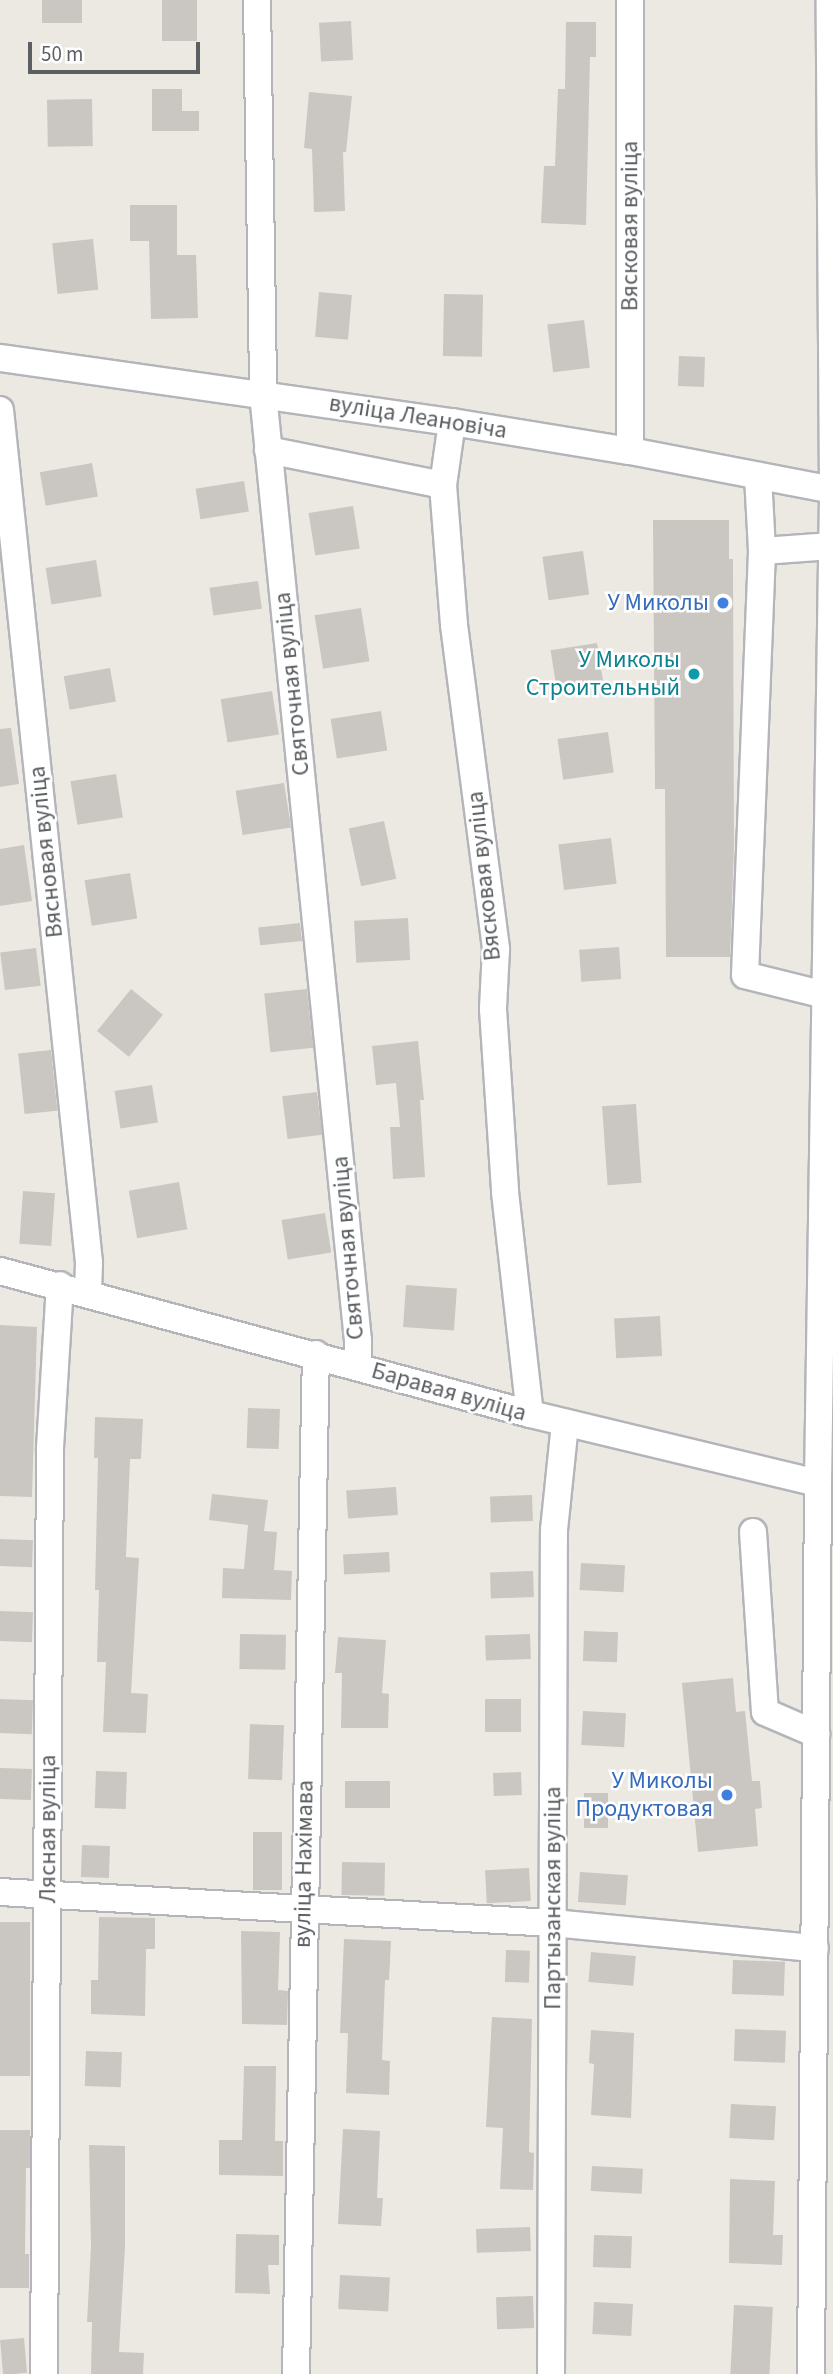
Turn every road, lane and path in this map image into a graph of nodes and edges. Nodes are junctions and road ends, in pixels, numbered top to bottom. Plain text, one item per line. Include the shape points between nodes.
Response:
1 (257, 0) edge
2 (630, 0) edge
3 (830, 0) edge
4 (0, 358) edge
5 (263, 394) junction
6 (0, 410) edge
7 (452, 422) junction
8 (268, 450) junction
9 (630, 451) junction
10 (758, 476) junction
11 (443, 485) junction
12 (833, 490) edge
13 (833, 517) edge
14 (832, 546) edge
15 (762, 551) junction
16 (825, 995) junction
17 (0, 1270) edge
18 (60, 1285) junction
19 (88, 1294) junction
20 (316, 1354) junction
21 (827, 1354) edge
22 (358, 1366) junction
23 (530, 1414) junction
24 (565, 1423) junction
25 (818, 1483) junction
26 (753, 1532) dead end
27 (817, 1734) junction
28 (0, 1892) edge
29 (48, 1895) junction
30 (303, 1908) junction
31 (553, 1923) junction
32 (815, 1948) junction
33 (823, 2155) edge
34 (44, 2374) edge
35 (296, 2374) edge
36 (551, 2374) edge
37 (811, 2374) edge

1 - 5 street, Святочная вуліца
2 - 9 street, Вясковая вуліца
3 - 12 street
4 - 5 street, вуліца Леановіча
5 - 7 street, вуліца Леановіча
5 - 8 street, Святочная вуліца
6 - 19 street, Вясновая вуліца via 89,1263
7 - 9 street, вуліца Леановіча
7 - 11 street, Вясковая вуліца
8 - 11 street
8 - 22 street, Святочная вуліца
9 - 10 street, вуліца Леановіча
10 - 12 street, вуліца Леановіча
10 - 15 street
11 - 23 street, Вясковая вуліца via 454,625 496,948 493,1009 505,1192
12 - 13 street
13 - 14 street
14 - 15 street
14 - 16 street
15 - 16 street via 745,975
16 - 21 street
17 - 18 street, Баравая вуліца
18 - 19 street, Баравая вуліца
18 - 29 street, Лясная вуліца via 50,1448
19 - 20 street, Баравая вуліца
20 - 22 street, Баравая вуліца
20 - 30 street, вуліца Нахімава
21 - 25 street
22 - 23 street, Баравая вуліца
23 - 24 street, Баравая вуліца
24 - 25 street, Баравая вуліца
24 - 31 street, Партызанская вуліца via 554,1530
25 - 27 street
26 - 27 street via 765,1712
27 - 32 street
28 - 29 street
29 - 30 street
29 - 34 street, Лясная вуліца
30 - 31 street
30 - 35 street, вуліца Нахімава
31 - 32 street
31 - 36 street, Партызанская вуліца
32 - 33 street
33 - 37 street

